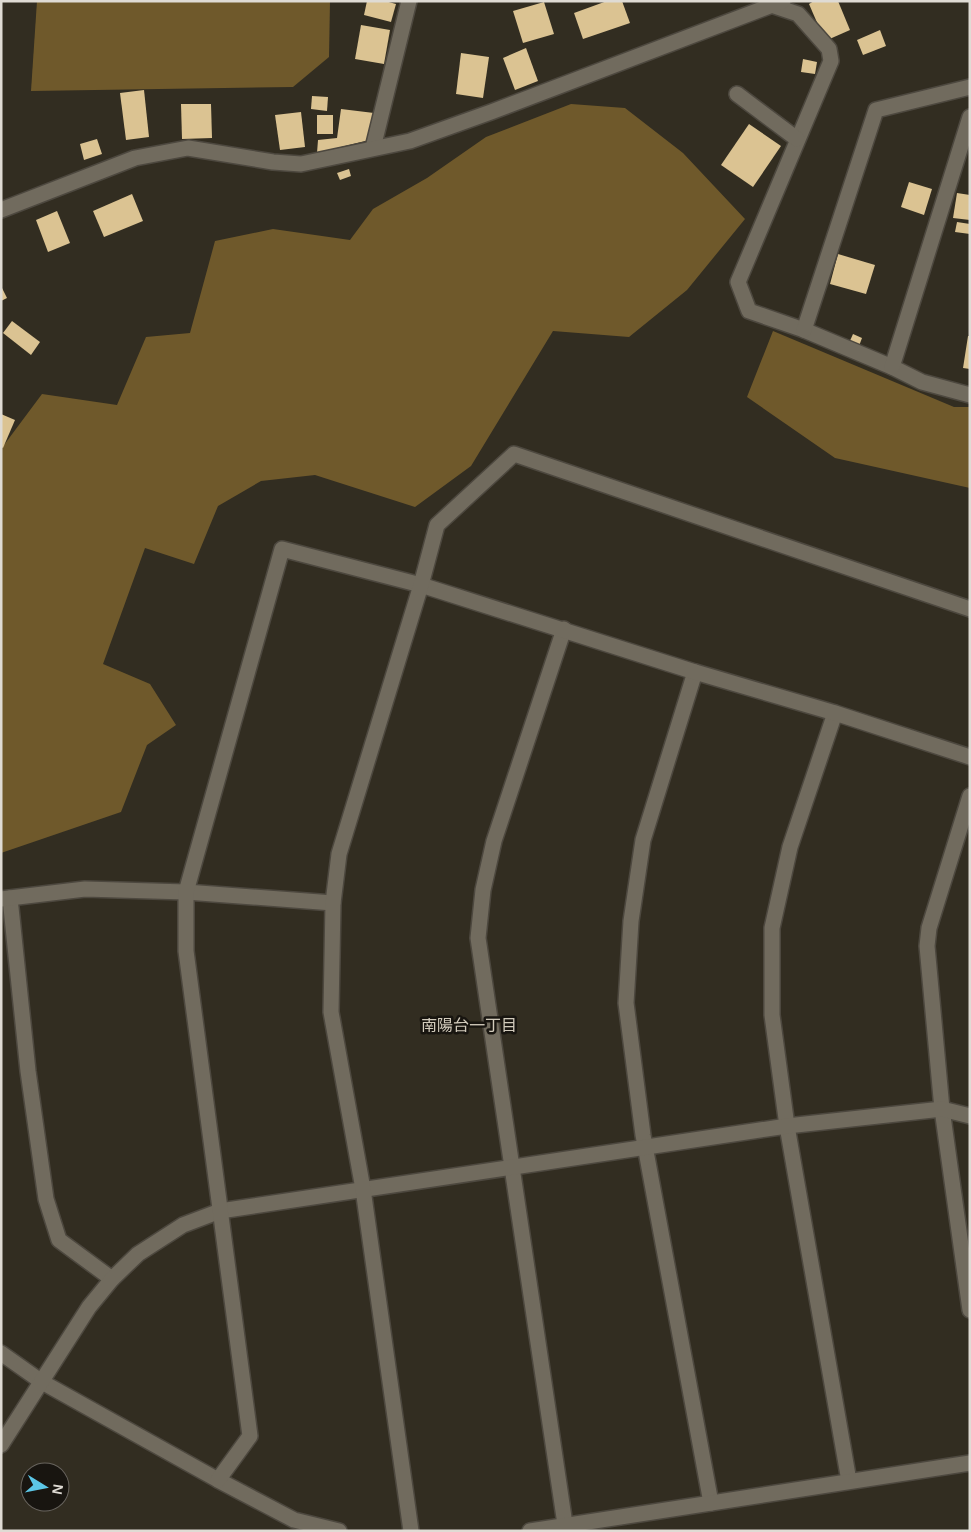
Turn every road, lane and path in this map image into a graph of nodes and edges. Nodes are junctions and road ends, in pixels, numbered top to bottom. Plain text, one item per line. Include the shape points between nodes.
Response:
1 (408, 1) edge
2 (779, 3) edge
3 (970, 87) edge
4 (737, 94) dead end
5 (970, 117) edge
6 (797, 139) junction
7 (373, 148) junction
8 (1, 210) edge
9 (804, 330) junction
10 (892, 367) junction
11 (970, 396) edge
12 (420, 585) junction
13 (970, 609) edge
14 (564, 629) junction
15 (695, 672) junction
16 (835, 713) junction
17 (970, 757) edge
18 (970, 796) edge
19 (186, 892) junction
20 (6, 898) edge
21 (333, 903) junction
22 (942, 1109) junction
23 (970, 1116) edge
24 (788, 1126) junction
25 (645, 1147) junction
26 (512, 1167) junction
27 (363, 1189) junction
28 (220, 1211) junction
29 (112, 1279) junction
30 (970, 1310) edge
31 (1, 1353) edge
32 (42, 1382) junction
33 (1, 1445) edge
34 (970, 1463) edge
35 (218, 1480) junction
36 (848, 1482) junction
37 (711, 1503) junction
38 (565, 1528) edge
39 (339, 1531) edge
40 (411, 1531) edge
41 (530, 1531) edge

1 - 7 street
2 - 6 street via 798,14 829,49 831,61
2 - 7 street via 473,119 410,141
3 - 9 street via 876,110
4 - 6 street
5 - 10 street
6 - 9 street via 738,282 750,311
7 - 8 street via 301,164 188,148 135,158
9 - 10 street
10 - 11 street via 922,382
12 - 13 street via 437,526 514,454
12 - 14 street
12 - 19 street via 282,549
12 - 21 street via 339,854
14 - 15 street
14 - 26 street via 494,841 482,890 478,938
15 - 16 street
15 - 25 street via 643,840 630,921 626,1003
16 - 17 street
16 - 24 street via 790,847 772,928 772,1015
18 - 22 street via 928,928
19 - 20 street via 85,889
19 - 21 street
19 - 28 street via 186,951
20 - 29 street via 46,1199 59,1240
21 - 27 street via 331,1012
22 - 23 street
22 - 24 street
22 - 30 street
24 - 25 street
24 - 36 street
25 - 26 street
25 - 37 street
26 - 27 street
26 - 38 street
27 - 28 street
27 - 40 street
28 - 29 street via 183,1224 138,1254
28 - 35 street via 250,1436
29 - 32 street via 89,1307
31 - 32 street
32 - 33 street
32 - 35 street
34 - 36 street
35 - 39 street via 294,1520
36 - 37 street
37 - 38 street
38 - 41 street

